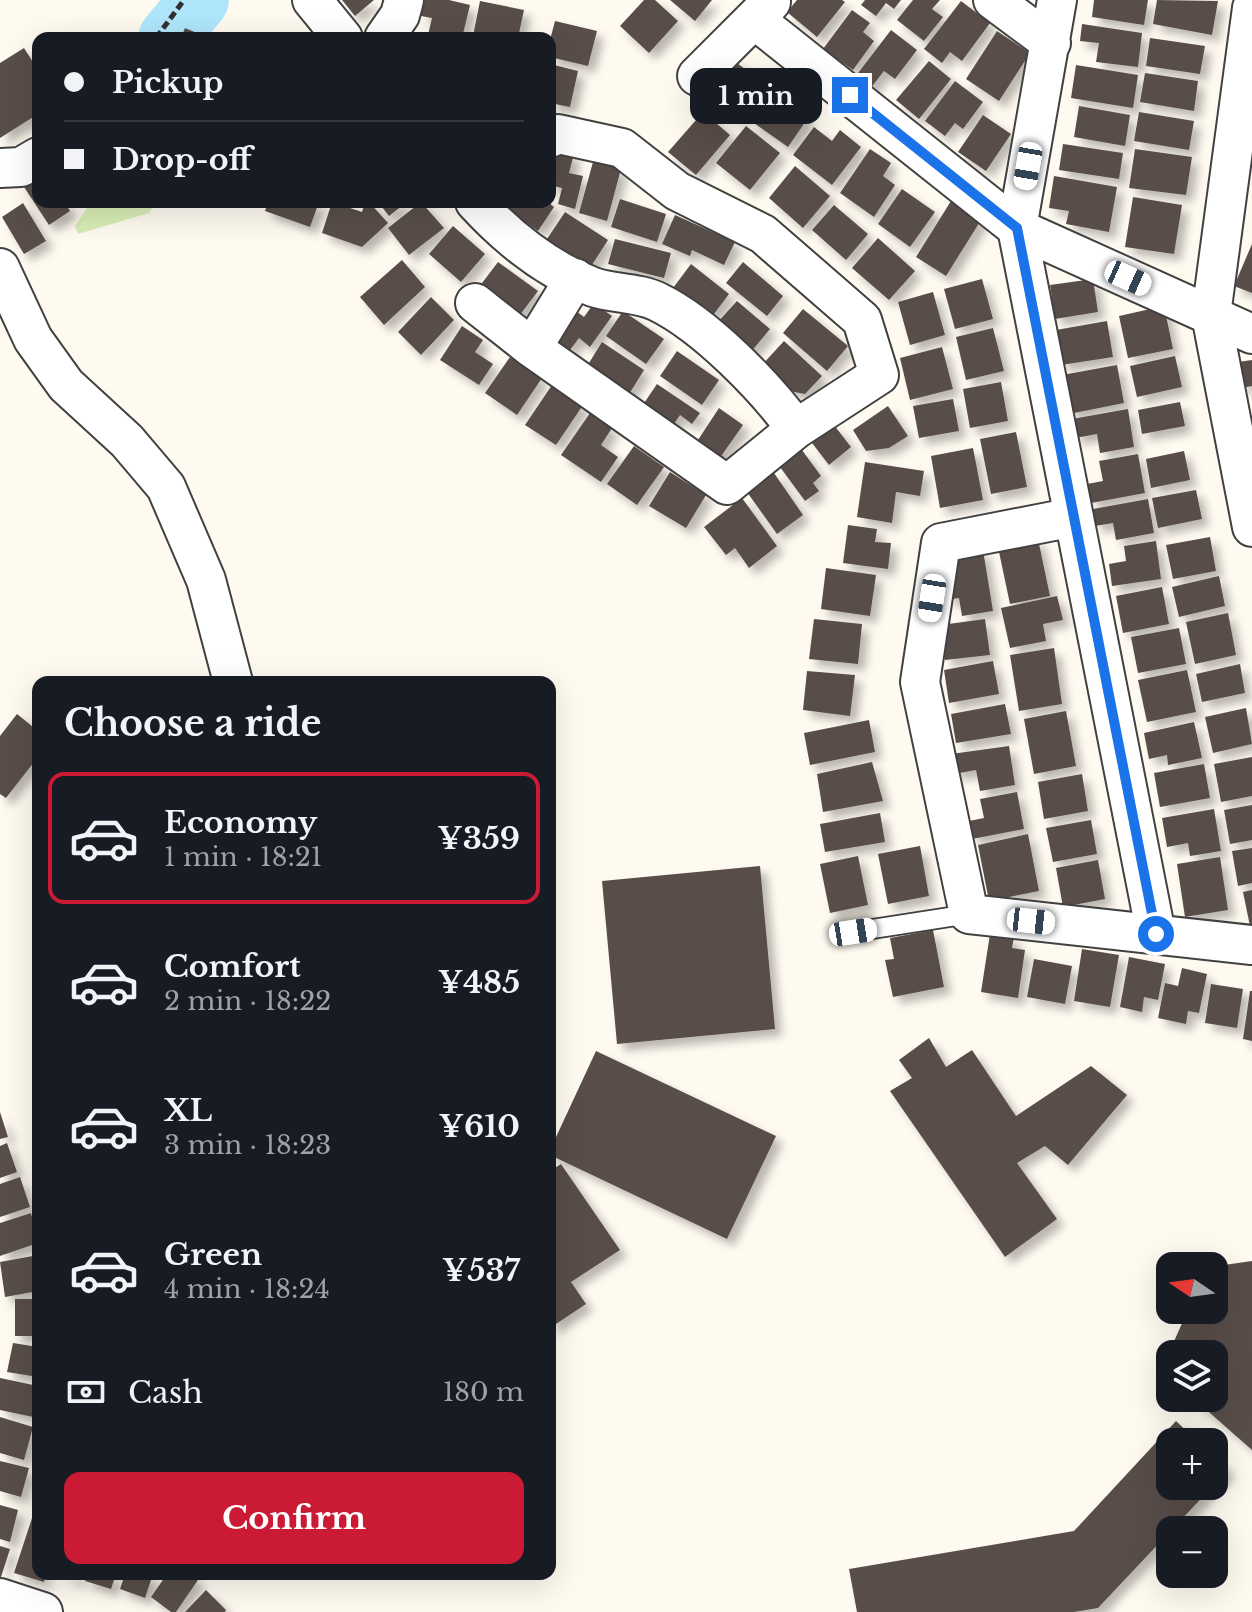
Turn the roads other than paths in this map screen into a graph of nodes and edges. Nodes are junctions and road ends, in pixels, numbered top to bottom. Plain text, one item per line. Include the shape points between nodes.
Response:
1 (312, 0) edge
2 (404, 0) edge
3 (993, 0) edge
4 (1057, 0) edge
5 (1252, 8) edge
6 (764, 9) edge
7 (338, 32) edge
8 (388, 32) edge
9 (1051, 43) junction
10 (697, 76) dead end
11 (556, 135) edge
12 (32, 161) edge
13 (0, 168) edge
14 (481, 208) edge
15 (1017, 228) junction
16 (0, 268) edge
17 (575, 278) junction
18 (475, 303) dead end
19 (1211, 315) junction
20 (1252, 334) edge
21 (532, 348) junction
22 (796, 429) junction
23 (1074, 517) junction
24 (1252, 527) edge
25 (231, 676) edge
26 (969, 914) junction
27 (853, 932) dead end
28 (1156, 934) junction
29 (1252, 945) edge
30 (0, 1598) edge
31 (43, 1612) edge

1 - 7 street
2 - 8 street
3 - 9 street
4 - 9 street
5 - 19 street
6 - 10 street
6 - 15 street
9 - 15 street
11 - 22 street via 622,148 677,191 763,234 862,320 879,375
12 - 13 street
14 - 17 street via 504,233
15 - 19 street
15 - 23 street
16 - 25 street via 33,339 66,385 127,441 166,487 206,580
17 - 21 street
17 - 22 street via 595,288 655,300 693,323
18 - 21 street
19 - 20 street
19 - 24 street
21 - 22 street via 727,485
23 - 26 street via 941,543 920,682
23 - 28 street
26 - 27 lane
26 - 28 street
28 - 29 street
30 - 31 street

